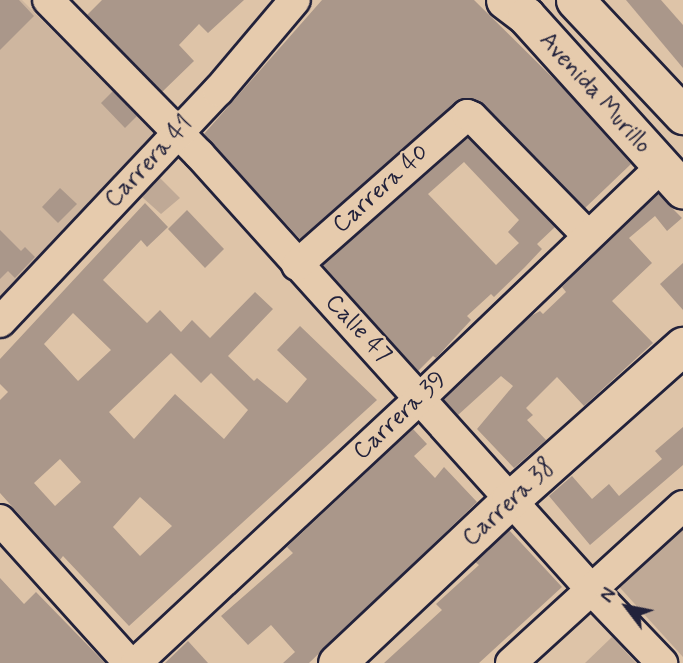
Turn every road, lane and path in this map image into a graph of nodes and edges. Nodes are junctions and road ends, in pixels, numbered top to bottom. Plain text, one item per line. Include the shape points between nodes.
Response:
1 (48, 0) edge
2 (295, 0) edge
3 (505, 0) edge
4 (575, 0) edge
5 (683, 115) edge
6 (177, 131) junction
7 (672, 178) edge
8 (588, 236) junction
9 (297, 265) junction
10 (0, 321) edge
11 (683, 346) edge
12 (421, 397) junction
13 (510, 500) junction
14 (683, 506) edge
15 (0, 520) edge
16 (591, 589) junction
17 (129, 663) edge
18 (136, 663) edge
19 (337, 663) edge
20 (511, 663) edge
21 (663, 663) edge

1 - 6 street, Calle 47
2 - 6 street, Carrera 41 via 218,91
3 - 7 main road, Avenida Murillo via 526,16
4 - 5 main road, Avenida Murillo
6 - 9 street, Calle 47
6 - 10 street, Carrera 41
7 - 8 street, Carrera 39
8 - 9 street, Carrera 40 via 467,115
8 - 12 street, Carrera 39
9 - 12 street, Calle 47
11 - 13 main road, Carrera 38
12 - 13 street, Calle 47
12 - 18 street, Carrera 39
13 - 16 street, Calle 47
13 - 19 main road, Carrera 38
14 - 16 street
15 - 17 street
16 - 20 street
16 - 21 street, Calle 47

